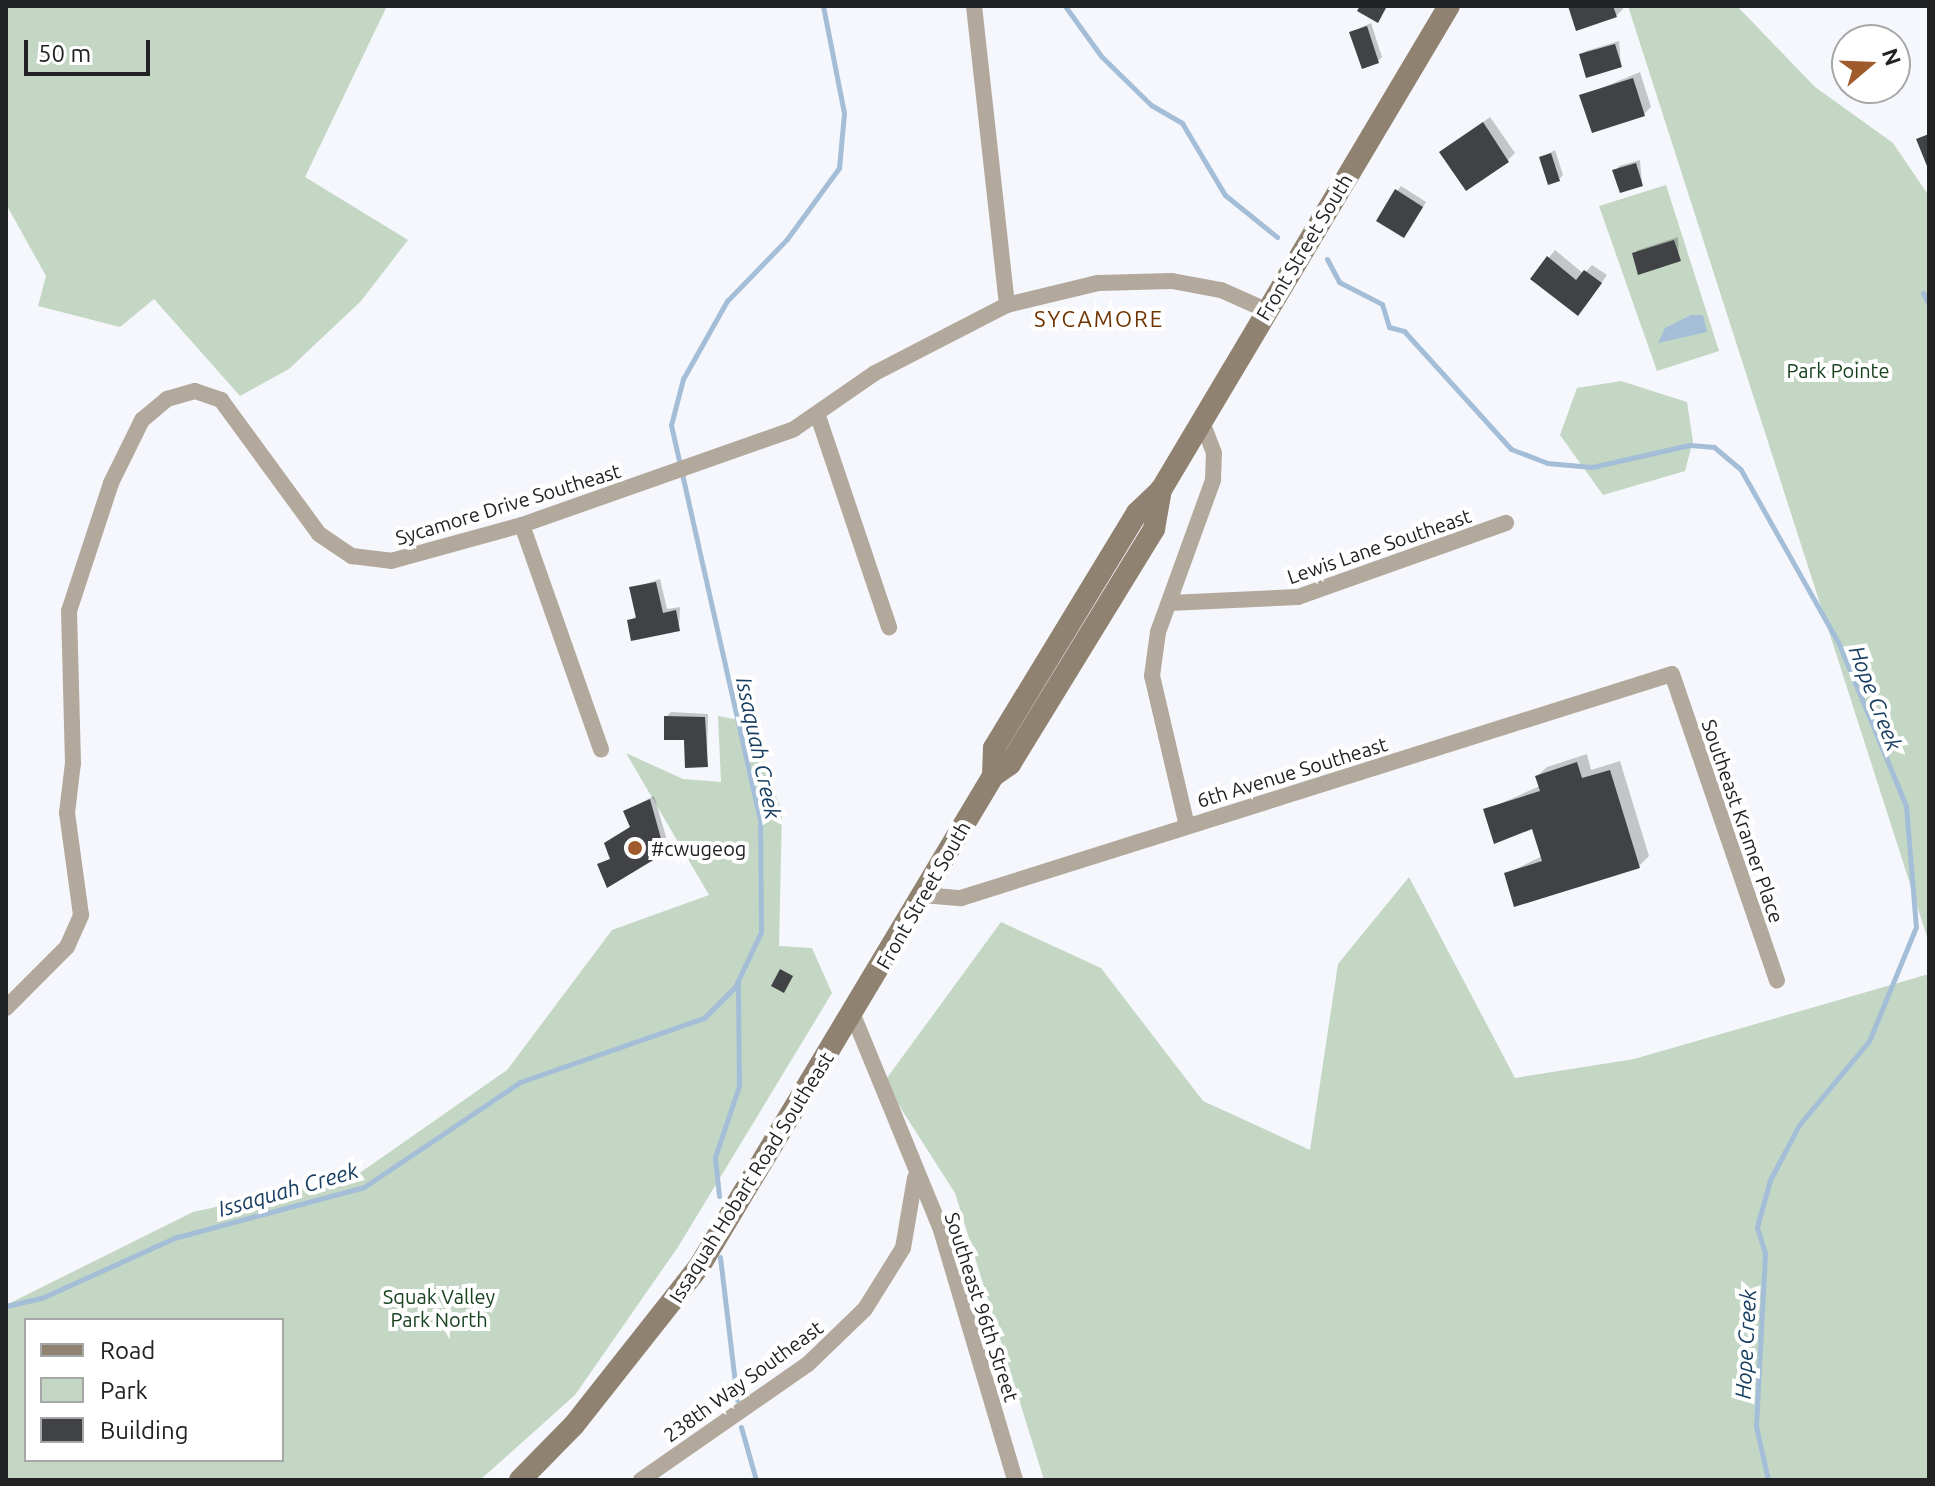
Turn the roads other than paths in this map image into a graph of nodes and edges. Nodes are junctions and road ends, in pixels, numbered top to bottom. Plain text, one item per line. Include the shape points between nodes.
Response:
1 (974, 6) edge
2 (1449, 6) edge
3 (1007, 305) junction
4 (1266, 310) junction
5 (818, 416) junction
6 (1202, 421) junction
7 (1506, 523) dead end
8 (522, 525) junction
9 (1169, 603) junction
10 (889, 627) dead end
11 (1672, 674) joint
12 (601, 749) dead end
13 (1187, 826) junction
14 (923, 895) junction
15 (1777, 981) dead end
16 (6, 1008) edge
17 (853, 1015) junction
18 (915, 1178) junction
19 (520, 1480) edge
20 (641, 1480) edge
21 (1015, 1480) edge

1 - 3 street
2 - 4 main road, Front Street South
3 - 4 street, Sycamore Drive Southeast via 1098,283 1172,281 1221,290
3 - 5 street, Sycamore Drive Southeast via 875,373
4 - 6 main road, Front Street South
5 - 8 street, Sycamore Drive Southeast
5 - 10 street
6 - 9 street via 1214,453 1213,480
6 - 14 main road, Front Street South via 1161,490 1137,513 1075,637 994,748 993,776
7 - 9 street, Lewis Lane Southeast via 1298,597
8 - 12 street
8 - 16 street, Sycamore Drive Southeast via 409,559 352,556 319,534 221,400 195,391 154,407 88,537 69,611 73,763 67,813 81,915 67,947
9 - 13 street via 1152,676
11 - 13 street, 6th Avenue Southeast
11 - 15 street, Southeast Kramer Place
13 - 14 street, 6th Avenue Southeast via 961,898
14 - 17 main road, Front Street South
17 - 18 street, Southeast 96th Street
17 - 19 main road, Issaquah Hobart Road Southeast via 699,1267 583,1414
18 - 20 street, 238th Way Southeast via 903,1248 865,1309 808,1364
18 - 21 street, Southeast 96th Street via 941,1230

